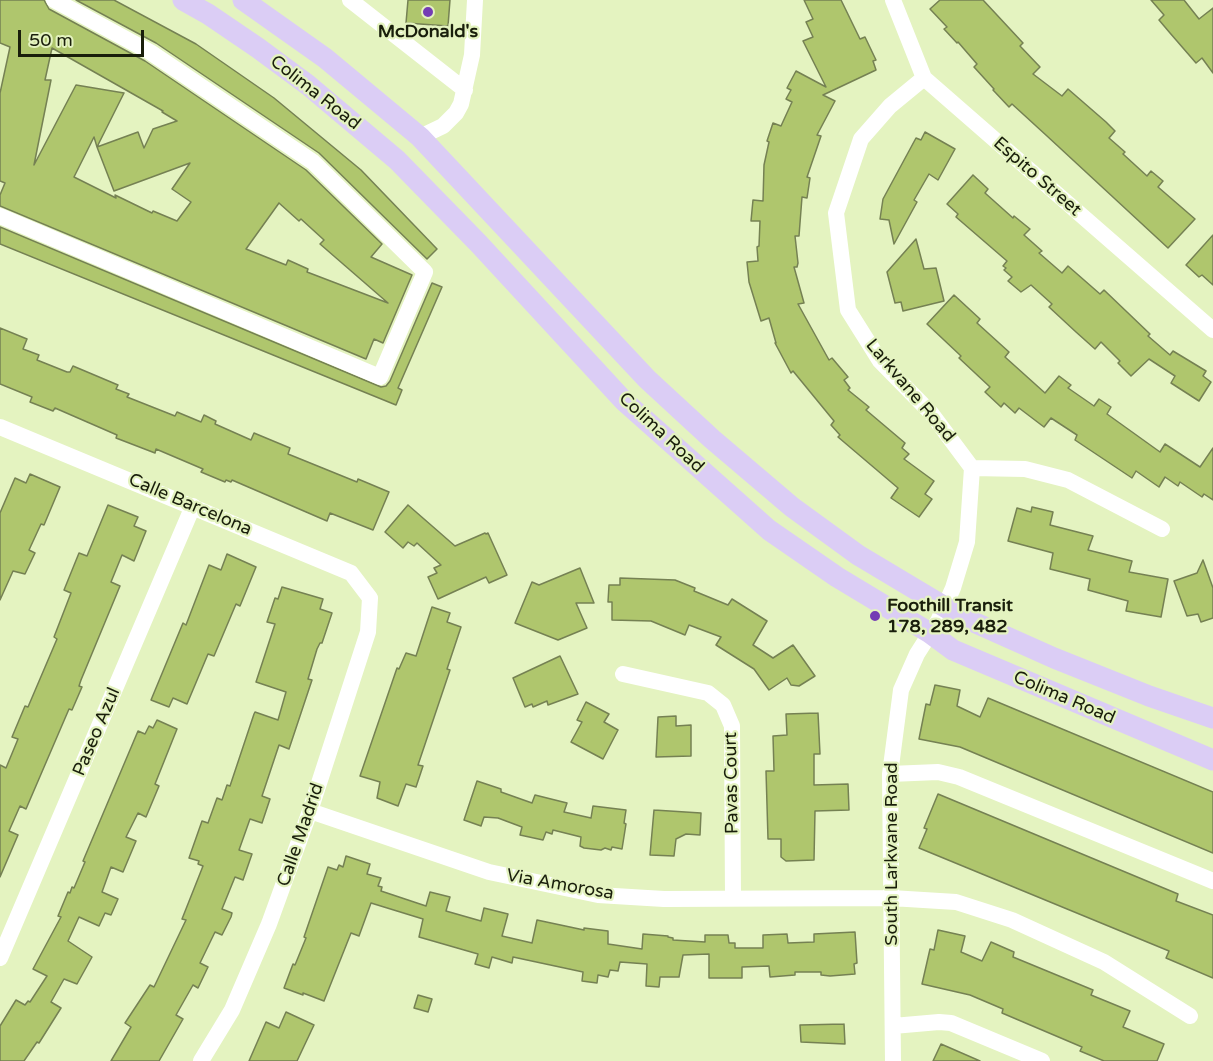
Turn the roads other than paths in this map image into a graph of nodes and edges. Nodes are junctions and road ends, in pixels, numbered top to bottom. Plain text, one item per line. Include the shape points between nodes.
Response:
1 (54, 0) edge
2 (183, 0) edge
3 (243, 0) edge
4 (350, 0) edge
5 (475, 0) edge
6 (894, 0) edge
7 (212, 7) edge
8 (924, 78) junction
9 (465, 90) junction
10 (420, 138) junction
11 (397, 160) junction
12 (0, 216) edge
13 (1213, 330) edge
14 (0, 427) edge
15 (972, 468) junction
16 (193, 506) junction
17 (1162, 529) dead end
18 (370, 598) joint
19 (937, 620) junction
20 (623, 674) dead end
21 (1213, 718) edge
22 (1213, 760) edge
23 (890, 774) junction
24 (310, 811) junction
25 (1213, 881) edge
26 (733, 898) junction
27 (891, 898) junction
28 (0, 958) edge
29 (1190, 1016) dead end
30 (893, 1026) junction
31 (201, 1061) edge
32 (893, 1061) edge
33 (1042, 1061) edge

1 - 12 street via 150,52 313,162 425,272 380,377
2 - 7 main road, Colima Road
3 - 10 main road, Colima Road via 325,58
4 - 9 street
5 - 9 street via 472,55
6 - 8 street, Espito Street
7 - 11 main road, Colima Road
8 - 13 street, Espito Street
8 - 15 street, Larkvane Road via 890,106 861,139 836,213 848,310 880,361 931,413
9 - 10 street via 456,113
10 - 11 main road
10 - 19 main road, Colima Road via 647,379 792,507
11 - 19 main road, Colima Road via 624,401 769,530 837,577
14 - 16 street, Calle Barcelona
15 - 17 street via 1025,469 1068,480
15 - 19 street via 967,542 953,588
16 - 18 street, Calle Barcelona via 351,573
16 - 28 street, Paseo Azul
18 - 24 street, Calle Madrid via 368,632
19 - 21 main road, Colima Road via 960,616 1054,658
19 - 22 main road, Colima Road via 953,650
19 - 23 street, South Larkvane Road via 901,690
20 - 26 street, Pavas Court via 708,693 723,705 732,726
23 - 25 street via 938,772 959,777
23 - 27 street, South Larkvane Road
24 - 26 street, Via Amorosa via 489,872 598,895
24 - 31 street, Calle Madrid via 269,924 232,1010
26 - 27 street, Via Amorosa
27 - 29 street, Via Amorosa via 956,902 1012,920 1104,962
27 - 30 street, South Larkvane Road
30 - 32 street, South Larkvane Road
30 - 33 street via 951,1023

